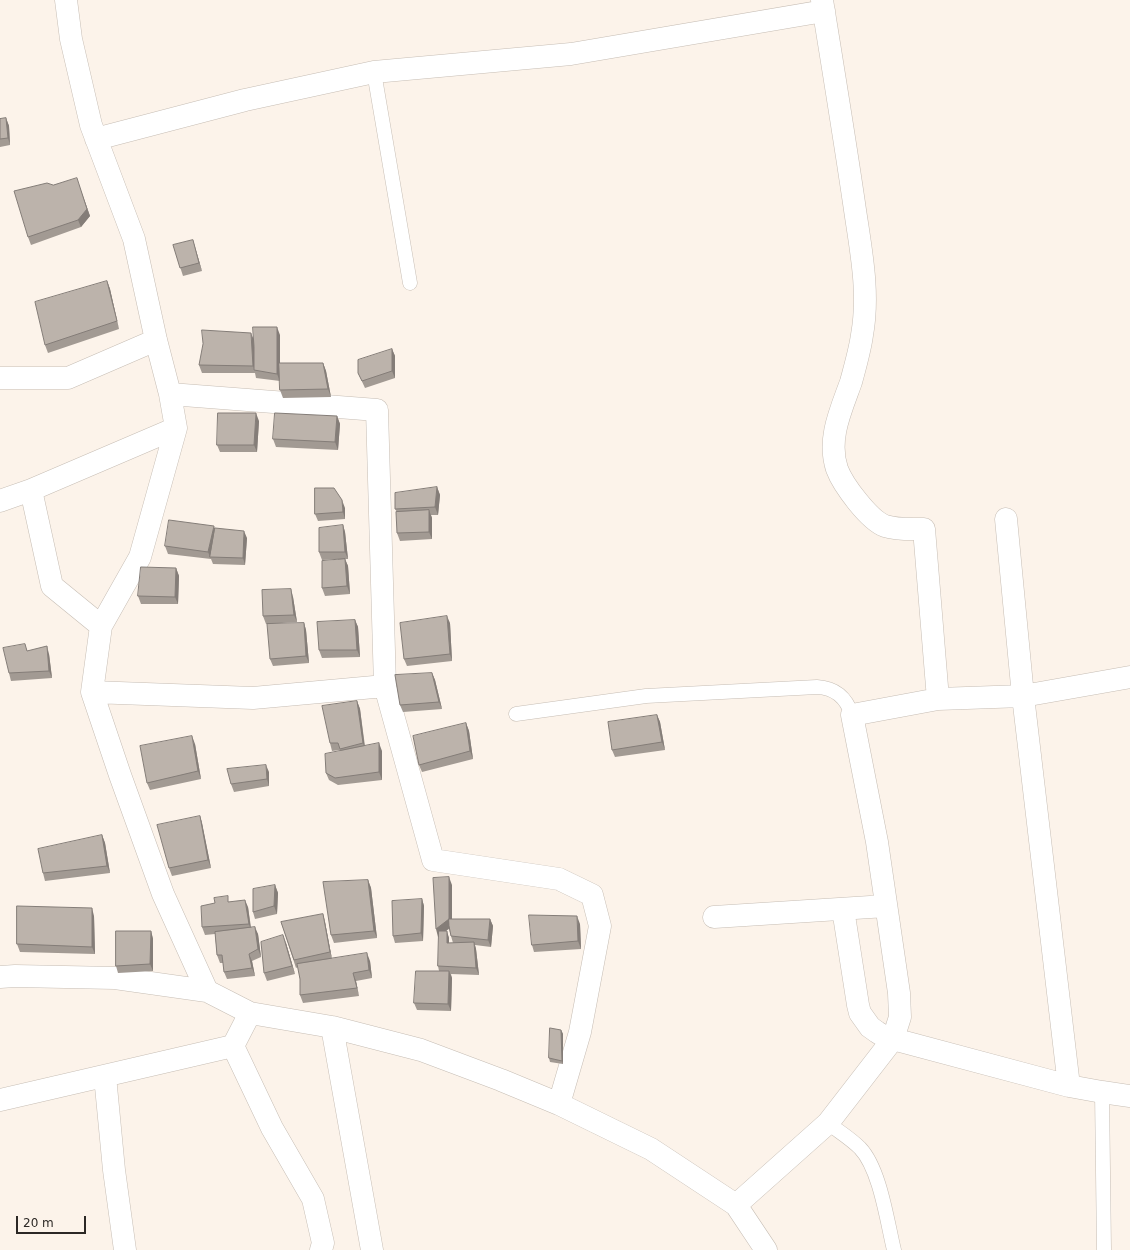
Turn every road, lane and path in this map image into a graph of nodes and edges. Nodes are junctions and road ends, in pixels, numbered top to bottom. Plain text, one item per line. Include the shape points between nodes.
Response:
1 (66, 0) edge
2 (823, 6) edge
3 (374, 72) junction
4 (96, 139) junction
5 (410, 283) dead end
6 (156, 340) junction
7 (0, 378) edge
8 (170, 394) junction
9 (176, 428) junction
10 (31, 490) junction
11 (0, 501) edge
12 (1006, 519) dead end
13 (101, 626) junction
14 (1130, 677) edge
15 (385, 686) junction
16 (92, 692) junction
17 (1023, 696) junction
18 (938, 699) junction
19 (516, 714) dead end
20 (852, 715) junction
21 (886, 906) junction
22 (843, 908) junction
23 (714, 918) dead end
24 (0, 977) edge
25 (207, 991) junction
26 (250, 1013) junction
27 (332, 1027) junction
28 (893, 1039) junction
29 (233, 1046) junction
30 (105, 1076) junction
31 (1069, 1086) junction
32 (1102, 1092) junction
33 (1130, 1096) edge
34 (0, 1100) edge
35 (559, 1104) junction
36 (828, 1123) junction
37 (736, 1205) junction
38 (125, 1250) edge
39 (321, 1250) edge
40 (372, 1250) edge
41 (766, 1250) edge
42 (894, 1250) edge
43 (1104, 1250) edge

1 - 4 street via 73,46
2 - 3 street via 571,54
2 - 18 street via 866,283 862,334 852,379 836,426 833,451 843,482 875,520 895,528 924,529
3 - 4 street via 245,100
3 - 5 lane
4 - 6 street via 134,239
6 - 7 street via 68,378
6 - 8 street
8 - 9 street
8 - 15 street via 377,410
9 - 10 street
9 - 13 street via 140,557
10 - 11 street
10 - 13 street via 52,586
12 - 17 street
13 - 16 street
14 - 17 street
15 - 16 street via 253,698
15 - 35 street via 433,860 559,879 592,894 600,926 580,1032
16 - 25 street via 163,894
17 - 18 street
17 - 31 street
18 - 20 street
19 - 20 lane via 646,696 825,687 840,695 850,707
20 - 21 street via 877,842
21 - 22 street
21 - 28 street via 899,993 900,1017
22 - 23 street
22 - 28 street via 860,1013 877,1032
24 - 25 street via 115,978
25 - 26 street
26 - 27 street
26 - 29 street
27 - 35 street via 421,1050
27 - 40 street
28 - 31 street
28 - 36 street
29 - 30 street
29 - 39 street via 272,1128 313,1199 323,1243
30 - 34 street
30 - 38 street
31 - 32 street
32 - 33 street
32 - 43 lane
35 - 37 street via 651,1149
36 - 37 street
36 - 42 lane via 860,1148 870,1164 879,1188
37 - 41 street

